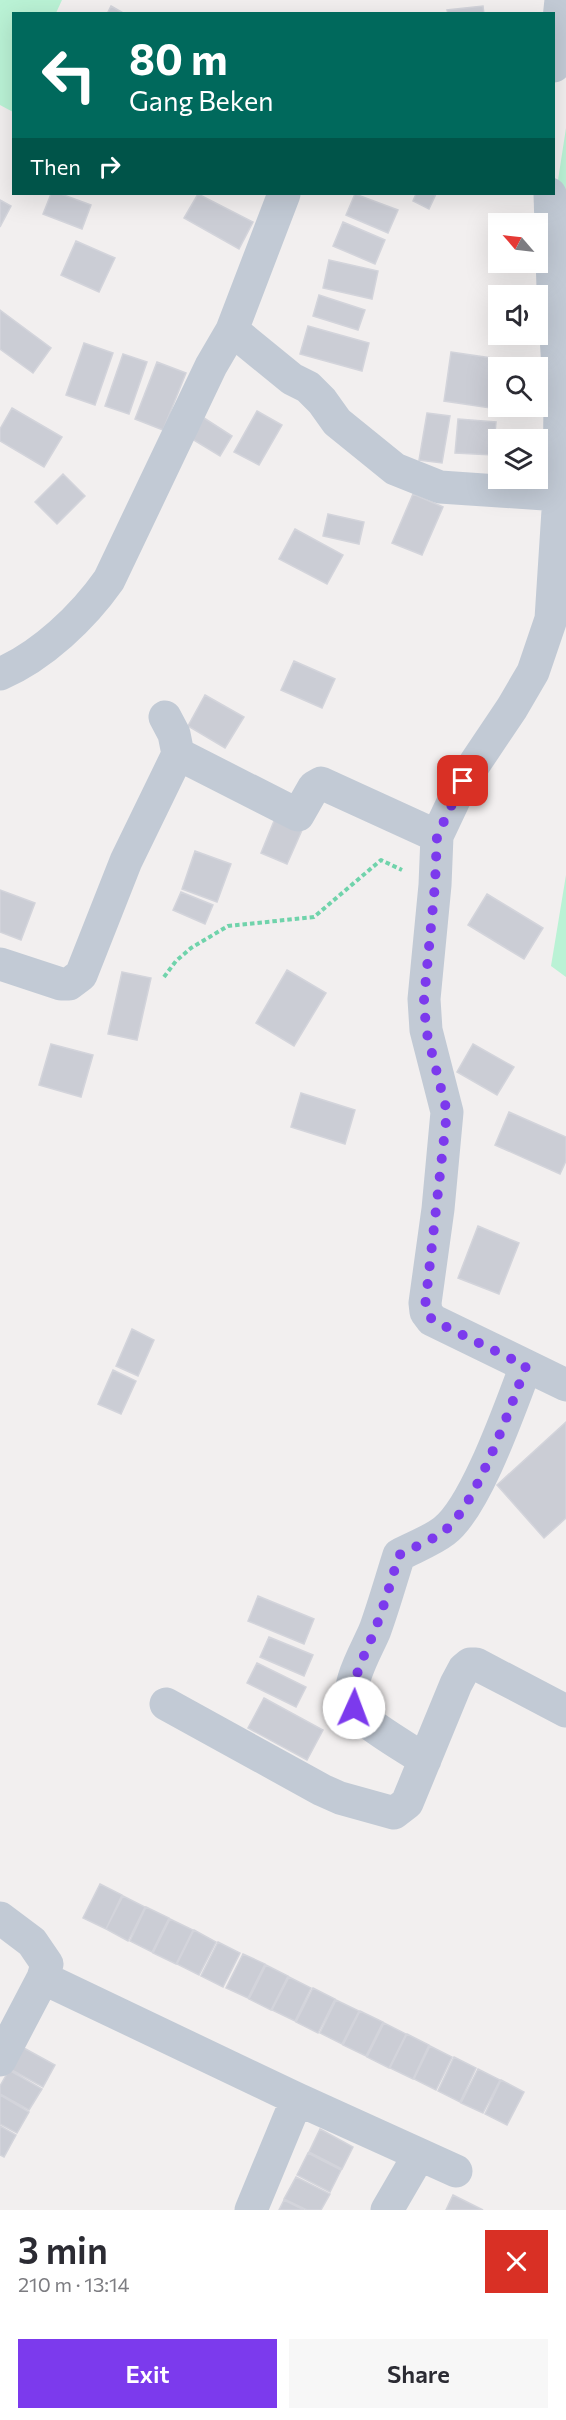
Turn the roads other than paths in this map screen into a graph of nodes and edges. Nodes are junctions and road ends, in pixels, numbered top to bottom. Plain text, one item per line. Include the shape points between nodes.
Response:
1 (561, 0) edge
2 (555, 57) edge
3 (284, 195) edge
4 (550, 195) edge
5 (232, 330) junction
6 (559, 495) junction
7 (0, 674) edge
8 (165, 717) dead end
9 (178, 754) junction
10 (437, 836) junction
11 (0, 964) edge
12 (526, 1366) junction
13 (566, 1385) edge
14 (166, 1704) dead end
15 (566, 1711) edge
16 (424, 1760) junction
17 (0, 1918) edge
18 (43, 1978) junction
19 (0, 2060) edge
20 (297, 2099) junction
21 (419, 2155) junction
22 (456, 2172) dead end
23 (251, 2210) edge
24 (387, 2210) edge

1 - 2 street
3 - 5 street
4 - 6 street via 560,400
5 - 6 street via 308,387 337,422 395,469 440,487
5 - 7 street via 109,580 75,620 20,666
6 - 10 street via 551,619 533,672 463,781
8 - 9 street
9 - 10 street via 298,815 314,787 321,783
9 - 11 street via 126,861 81,975 69,984 61,984
10 - 12 street via 424,999 426,1030 447,1112 425,1307 432,1320
12 - 13 street
12 - 16 street via 466,1505 445,1530 399,1555 375,1631 357,1670 352,1693 354,1708
14 - 16 street via 322,1790 394,1813 407,1803
15 - 16 street via 470,1664 456,1684
17 - 18 street via 32,1942 47,1964
18 - 19 street
18 - 20 street
20 - 21 street
20 - 23 street
21 - 22 street
21 - 24 street

